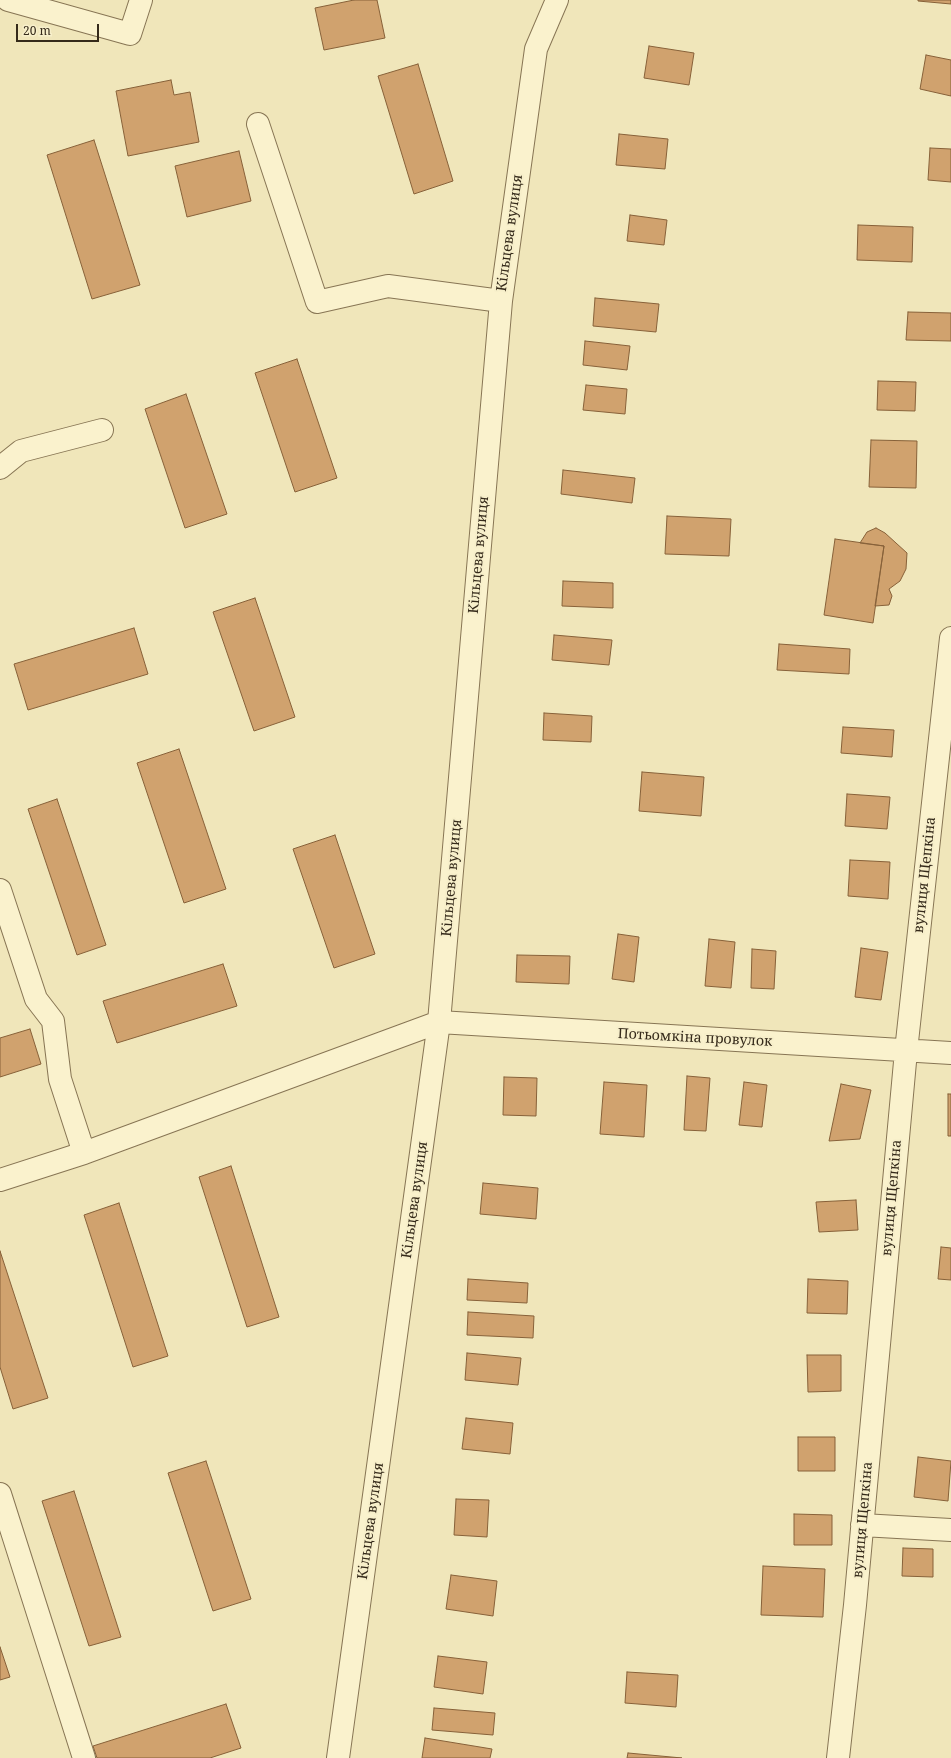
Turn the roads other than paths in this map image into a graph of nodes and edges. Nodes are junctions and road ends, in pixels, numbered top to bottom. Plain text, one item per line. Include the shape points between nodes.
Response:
1 (8, 0) edge
2 (141, 0) edge
3 (557, 0) edge
4 (258, 124) dead end
5 (500, 301) junction
6 (102, 430) dead end
7 (0, 468) edge
8 (951, 638) edge
9 (946, 745) edge
10 (0, 890) edge
11 (439, 1022) junction
12 (906, 1050) junction
13 (951, 1053) edge
14 (84, 1153) junction
15 (0, 1180) edge
16 (0, 1494) edge
17 (862, 1525) junction
18 (951, 1530) edge
19 (84, 1758) edge
20 (338, 1758) edge
21 (838, 1758) edge

1 - 2 street via 130,34
3 - 5 street, Кільцева вулиця via 536,49
4 - 5 street via 317,302 388,286
5 - 11 street, Кільцева вулиця
6 - 7 street via 21,451
8 - 9 street, вулиця Щепкіна
9 - 12 street, вулиця Щепкіна
10 - 14 street via 36,999 53,1021 60,1079
11 - 12 street, Потьомкіна провулок
11 - 14 street
11 - 20 street, Кільцева вулиця
12 - 13 street, Потьомкіна провулок
12 - 17 street, вулиця Щепкіна
14 - 15 street
16 - 19 street
17 - 18 street
17 - 21 street, вулиця Щепкіна

